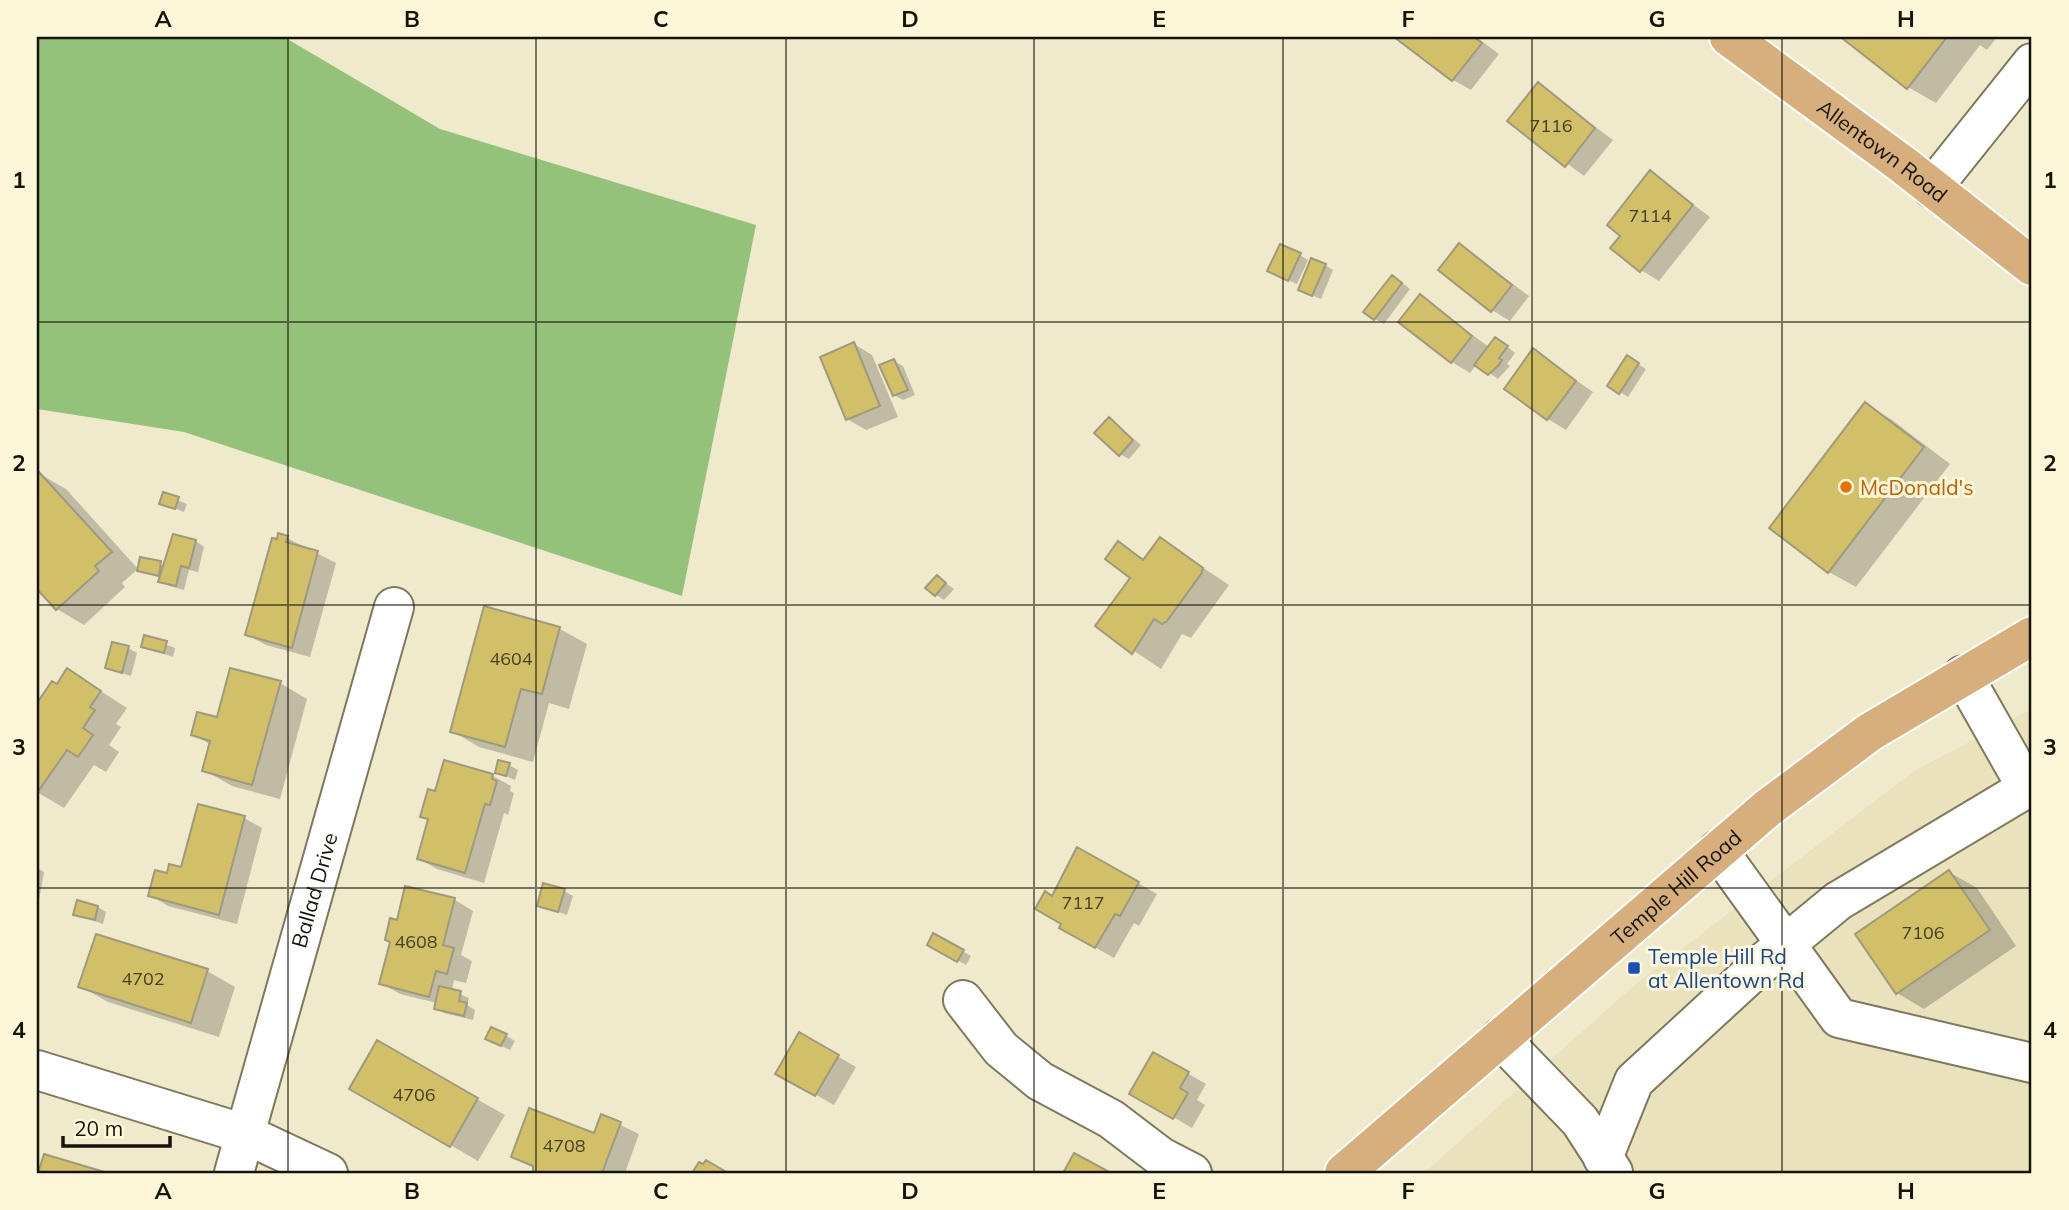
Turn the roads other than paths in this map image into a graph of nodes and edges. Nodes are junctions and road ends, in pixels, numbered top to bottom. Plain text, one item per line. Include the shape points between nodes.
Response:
1 (1729, 37) edge
2 (2032, 63) edge
3 (1932, 188) junction
4 (2032, 266) edge
5 (394, 607) dead end
6 (2032, 636) edge
7 (1963, 675) junction
8 (2031, 790) edge
9 (1718, 850) junction
10 (1785, 945) junction
11 (964, 1000) dead end
12 (1500, 1038) junction
13 (2032, 1063) edge
14 (37, 1070) edge
15 (244, 1134) junction
16 (1608, 1165) edge
17 (234, 1173) edge
18 (328, 1173) edge
19 (1192, 1173) edge
20 (1344, 1173) edge

1 - 3 main road, Allentown Road
2 - 3 street
3 - 4 main road, Allentown Road
5 - 15 street, Ballad Drive
6 - 7 main road, Temple Hill Road
7 - 8 street
7 - 9 main road, Temple Hill Road via 1870,732
8 - 10 street via 1838,901
9 - 10 street
9 - 12 main road, Temple Hill Road
10 - 13 street via 1839,1018
10 - 16 street via 1634,1081
11 - 19 street via 1001,1049 1040,1081 1111,1119 1161,1157
12 - 16 street via 1580,1121
12 - 20 main road, Temple Hill Road
14 - 15 street
15 - 17 street, Ballad Drive
15 - 18 street

